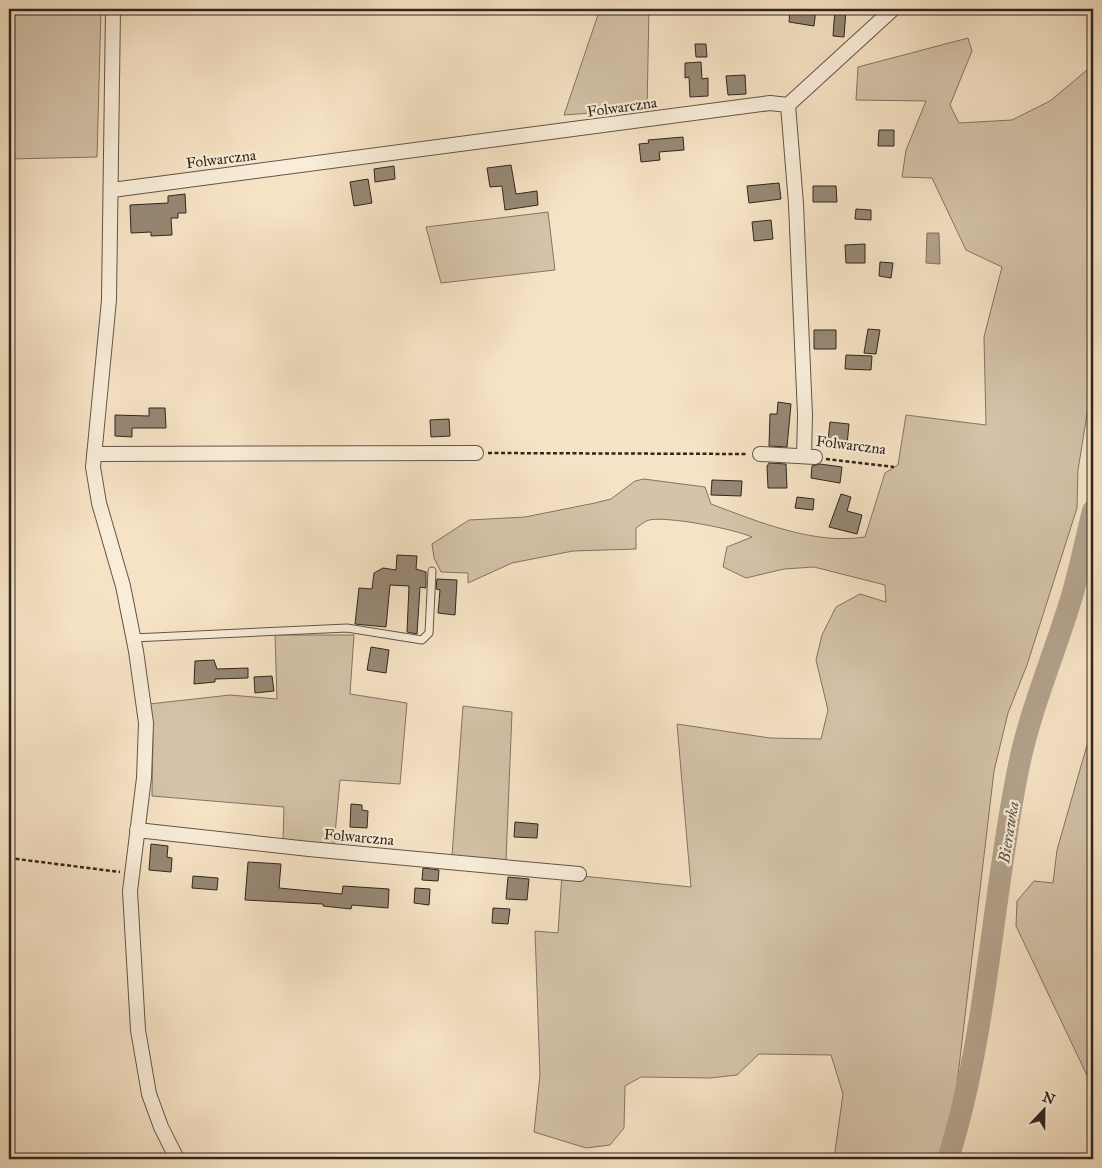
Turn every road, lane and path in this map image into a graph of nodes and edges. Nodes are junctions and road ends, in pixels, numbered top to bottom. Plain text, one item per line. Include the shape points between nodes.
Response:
1 (113, 9) edge
2 (893, 9) edge
3 (788, 105) junction
4 (112, 190) junction
5 (476, 453) joint
6 (94, 454) junction
7 (760, 454) joint
8 (809, 457) junction
9 (894, 467) dead end
10 (432, 571) dead end
11 (133, 638) junction
12 (137, 830) junction
13 (9, 858) edge
14 (132, 874) junction
15 (579, 874) dead end
16 (177, 1159) edge

1 - 4 street
2 - 3 street
3 - 4 street, Folwarczna via 770,103
3 - 8 street, Folwarczna
4 - 6 street via 107,333
5 - 6 street
5 - 7 path
6 - 11 street via 97,496 121,573
7 - 8 street, Folwarczna
8 - 9 path, Folwarczna
10 - 11 lane via 429,633 422,640 347,628
11 - 12 street via 146,741
12 - 14 street
12 - 15 street, Folwarczna
13 - 14 path
14 - 16 street via 133,964 143,1067 154,1110

